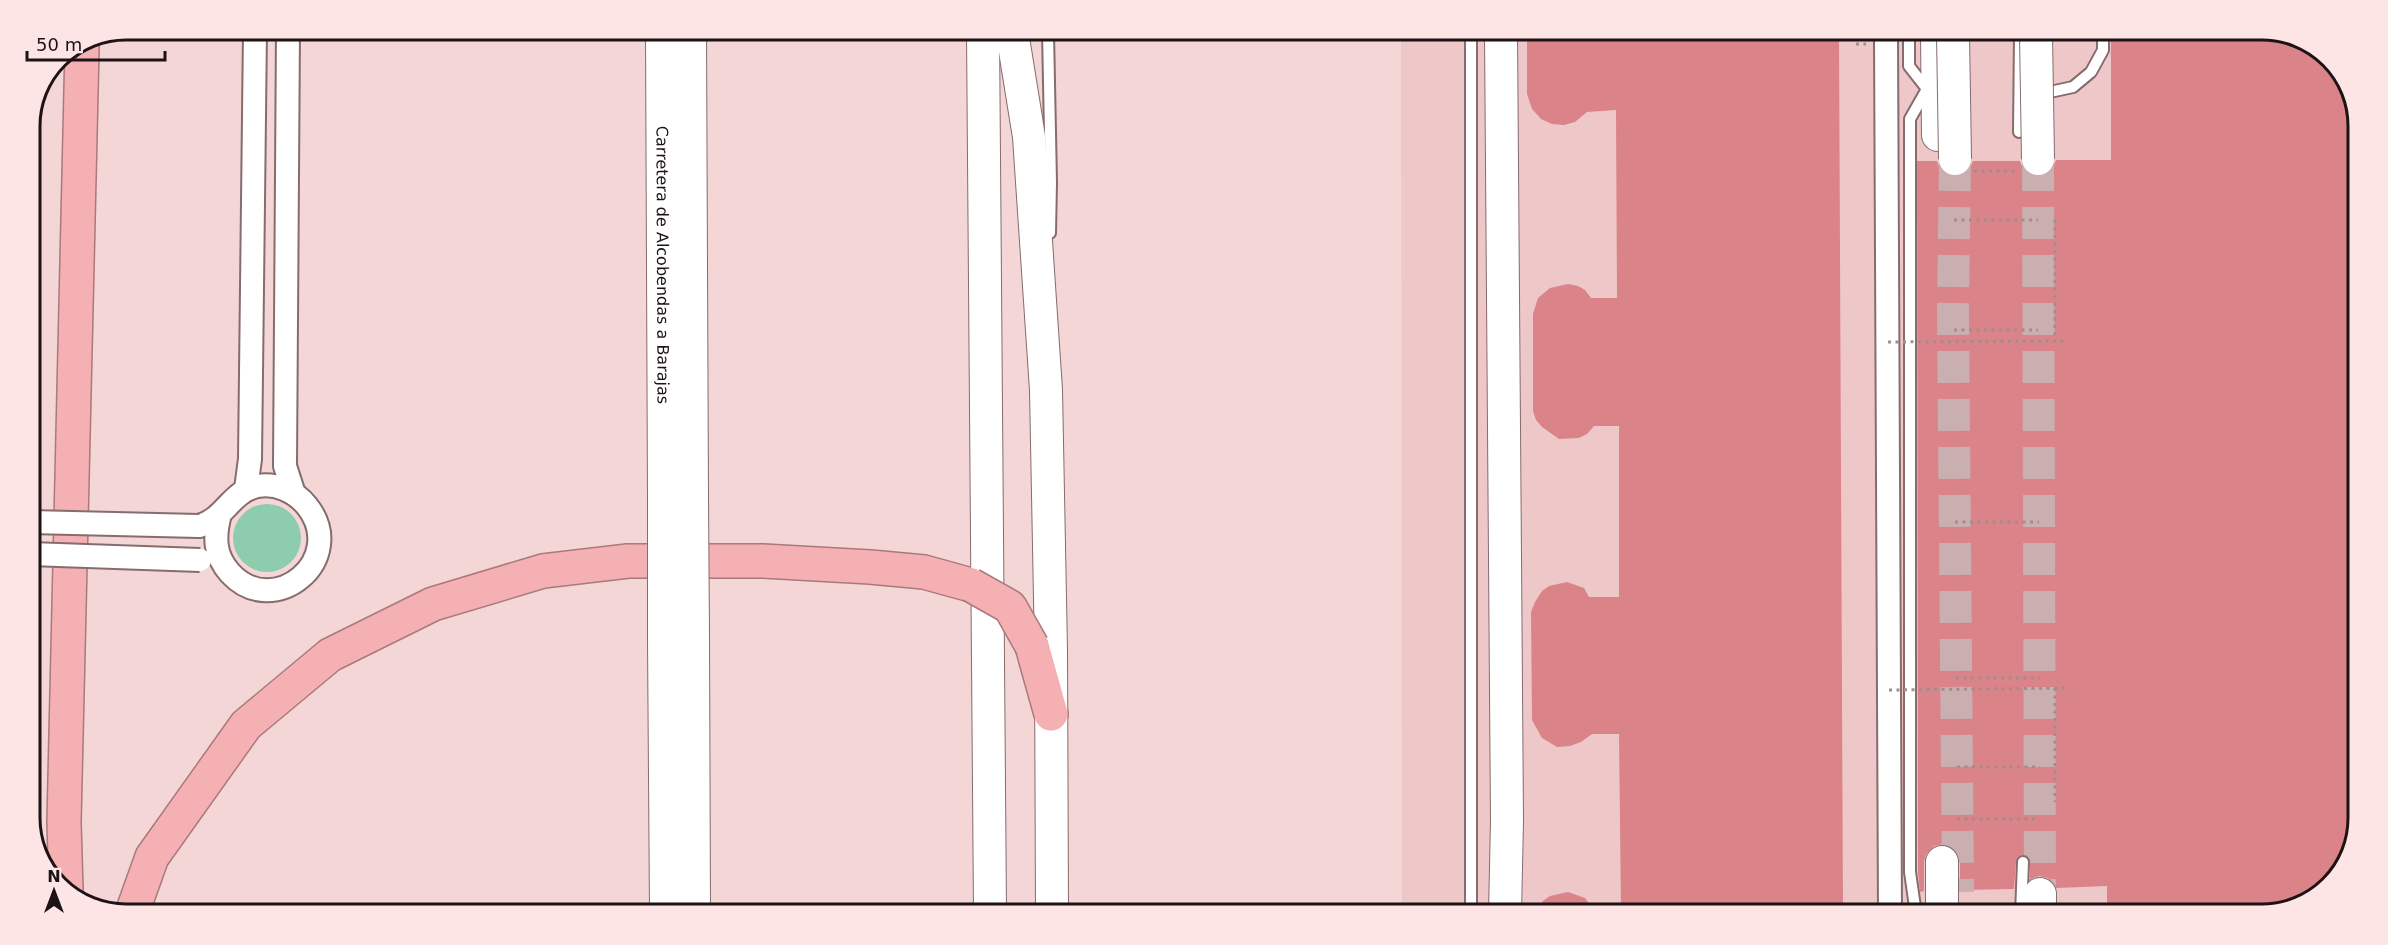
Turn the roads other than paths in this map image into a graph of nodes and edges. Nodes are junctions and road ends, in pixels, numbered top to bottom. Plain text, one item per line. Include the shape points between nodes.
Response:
1 (255, 40) edge
2 (288, 40) edge
3 (662, 40) edge
4 (690, 40) edge
5 (983, 40) edge
6 (1012, 40) edge
7 (1048, 40) edge
8 (1471, 40) edge
9 (1502, 40) edge
10 (1886, 40) edge
11 (1909, 40) edge
12 (1938, 40) edge
13 (1953, 40) edge
14 (2020, 40) edge
15 (2036, 40) edge
16 (2103, 40) edge
17 (82, 53) edge
18 (2050, 92) dead end
19 (2019, 132) dead end
20 (2032, 165) tunnel mouth
21 (1050, 241) dead end
22 (1049, 264) dead end
23 (1046, 390) junction
24 (246, 489) junction
25 (294, 494) junction
26 (678, 500) junction
27 (220, 514) junction
28 (41, 522) edge
29 (41, 554) edge
30 (224, 566) junction
31 (679, 637) junction
32 (1051, 714) junction
33 (65, 861) edge
34 (1942, 862) tunnel mouth
35 (2023, 862) dead end
36 (135, 904) edge
37 (666, 904) edge
38 (694, 904) edge
39 (990, 904) edge
40 (1052, 904) edge
41 (1471, 904) edge
42 (1505, 904) edge
43 (1890, 904) edge
44 (1915, 904) edge
45 (1951, 904) edge
46 (2033, 904) edge

1 - 24 street via 250,459
2 - 25 street via 285,466
3 - 26 street, Carretera de Alcobendas a Barajas
4 - 26 street, Carretera de Alcobendas a Barajas
5 - 39 street
6 - 23 street via 1029,137
7 - 21 lane
8 - 41 lane
9 - 42 street
10 - 43 street
11 - 44 lane via 1909,66 1928,89 1910,119 1910,872
12 - 13 street, bridge via 1953,155
14 - 19 lane
15 - 20 street, bridge
16 - 18 lane via 2103,50 2091,72 2073,87
17 - 33 highway
22 - 23 lane
23 - 32 street
24 - 25 street via 272,486
24 - 27 street
25 - 30 street via 315,516 320,536 317,556 303,576 281,588 260,589 240,582
26 - 31 street, bridge
27 - 28 street, bridge via 199,526
27 - 30 street via 215,539
29 - 30 street, bridge via 201,560
31 - 37 street
31 - 38 street
32 - 36 highway, bridge via 1032,646 1010,607 971,585 924,572 763,561 628,561 543,571 433,604 330,655 246,725 152,857
32 - 40 street
34 - 45 street
35 - 46 lane

